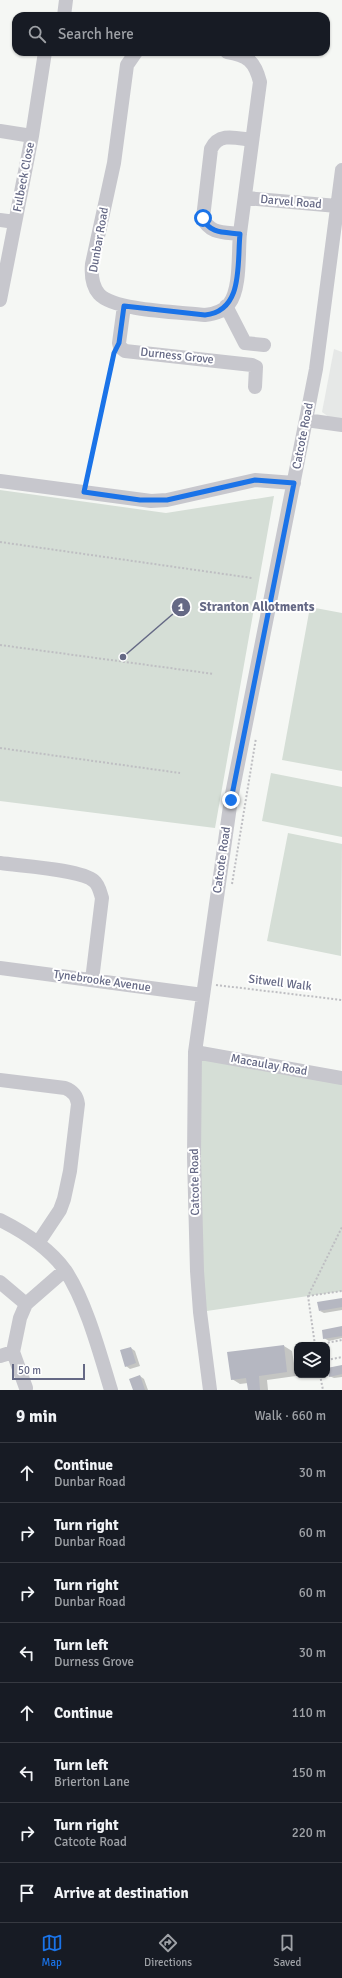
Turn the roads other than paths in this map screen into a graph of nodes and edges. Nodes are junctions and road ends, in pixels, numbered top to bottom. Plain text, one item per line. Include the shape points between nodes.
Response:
1 (66, 0) edge
2 (64, 12) edge
3 (44, 56) edge
4 (134, 56) edge
5 (242, 56) edge
6 (0, 132) edge
7 (32, 136) junction
8 (251, 140) junction
9 (342, 170) edge
10 (246, 198) junction
11 (337, 206) junction
12 (0, 220) edge
13 (15, 222) junction
14 (240, 234) junction
15 (0, 300) edge
16 (124, 306) junction
17 (226, 306) junction
18 (264, 345) dead end
19 (255, 387) dead end
20 (306, 420) junction
21 (342, 425) edge
22 (0, 481) edge
23 (294, 483) junction
24 (0, 863) edge
25 (0, 968) edge
26 (92, 980) junction
27 (209, 994) junction
28 (195, 1052) junction
29 (342, 1078) edge
30 (0, 1080) edge
31 (0, 1220) edge
32 (38, 1243) junction
33 (65, 1270) junction
34 (0, 1282) edge
35 (26, 1304) junction
36 (7, 1354) edge
37 (26, 1388) dead end
38 (111, 1390) edge
39 (210, 1390) edge

1 - 2 street
3 - 7 street, Fulbeck Close
4 - 16 street, Dunbar Road via 128,66 114,163 91,275 99,294 108,301
5 - 8 street via 250,60 257,69 260,82
6 - 7 street
7 - 13 street, Fulbeck Close
8 - 10 street
8 - 14 street via 229,137 222,138 213,145 203,218 215,231
9 - 11 street, Catcote Road
10 - 11 street, Darvel Road
10 - 14 street
11 - 20 street, Catcote Road via 324,310
12 - 13 street
13 - 15 street, Fulbeck Close
14 - 17 street via 235,291
16 - 17 street, Dunbar Road via 205,315 214,314
16 - 19 street, Durness Grove via 120,347 125,350 252,365 256,367
17 - 18 street via 245,343
20 - 21 street
20 - 23 street, Catcote Road
22 - 23 street via 156,501 255,480
23 - 27 street, Catcote Road via 231,800
24 - 26 street via 82,875 95,882 102,898
25 - 26 street, Tynebrooke Avenue
26 - 27 street, Tynebrooke Avenue
27 - 28 street, Catcote Road
28 - 29 street, Macaulay Road
28 - 39 street, Catcote Road via 197,1271
30 - 32 street via 65,1088 77,1099 66,1191 60,1210
31 - 32 street
32 - 33 street
33 - 35 street
33 - 38 street via 93,1333
34 - 35 street
35 - 36 street
36 - 37 street

